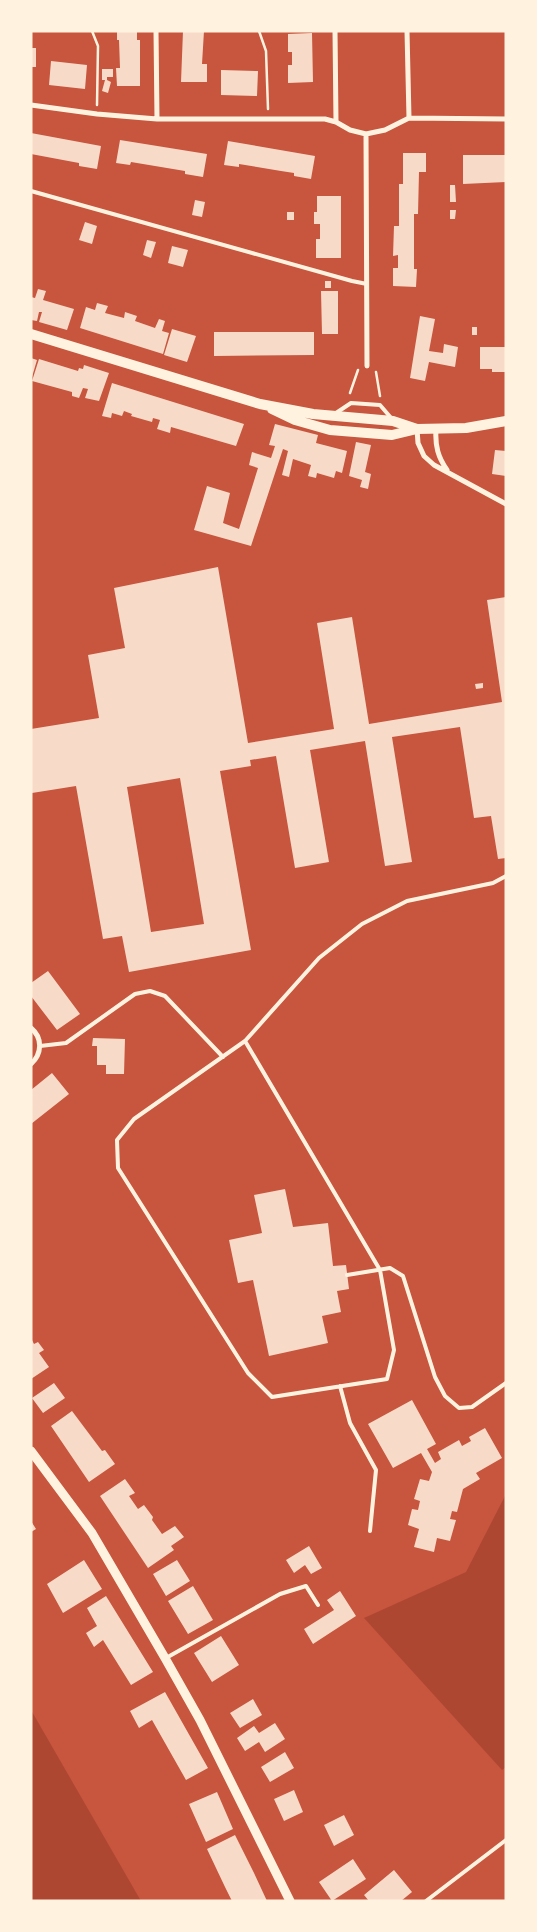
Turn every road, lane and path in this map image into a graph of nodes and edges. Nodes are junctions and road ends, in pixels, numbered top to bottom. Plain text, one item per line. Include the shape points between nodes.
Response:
1 (92, 31) edge
2 (156, 31) edge
3 (259, 31) edge
4 (334, 31) edge
5 (407, 31) edge
6 (31, 105) edge
7 (97, 114) junction
8 (409, 118) junction
9 (157, 119) junction
10 (268, 119) junction
11 (506, 119) edge
12 (336, 122) junction
13 (366, 134) junction
14 (31, 191) edge
15 (367, 284) junction
16 (31, 334) edge
17 (367, 366) joint
18 (348, 398) dead end
19 (260, 404) junction
20 (506, 421) edge
21 (417, 429) junction
22 (436, 430) junction
23 (448, 471) junction
24 (506, 504) edge
25 (506, 876) edge
26 (31, 1028) edge
27 (245, 1041) junction
28 (40, 1046) junction
29 (224, 1057) junction
30 (31, 1064) edge
31 (380, 1270) junction
32 (347, 1274) dead end
33 (506, 1384) edge
34 (340, 1386) junction
35 (31, 1451) edge
36 (370, 1530) dead end
37 (318, 1605) dead end
38 (165, 1658) junction
39 (506, 1840) edge
40 (290, 1901) edge
41 (426, 1901) edge

1 - 7 path via 98,46
2 - 9 street
3 - 10 path via 266,52
4 - 12 street
5 - 8 street
6 - 7 street
7 - 9 street
8 - 11 street
8 - 13 street via 385,130
9 - 10 street
10 - 12 street via 325,119
12 - 13 street
13 - 15 street
14 - 15 lane
15 - 17 street
16 - 19 main road
17 - 18 path via 360,366
19 - 21 main road via 313,414 393,421
19 - 21 main road via 295,420 330,430 392,435
20 - 22 main road
21 - 22 main road
21 - 23 street via 418,443 424,456
22 - 23 street via 439,459
23 - 24 street
25 - 27 lane via 493,883 407,901 362,924 319,958
26 - 28 street via 39,1038
27 - 29 lane
27 - 31 lane
28 - 29 lane via 66,1043 135,994 150,991 165,996
28 - 30 street
29 - 34 lane via 134,1119 117,1140 118,1168 248,1373 272,1397
31 - 32 lane
31 - 33 lane via 390,1268 402,1276 444,1396 459,1408 472,1407
31 - 34 lane via 394,1350 387,1379
34 - 36 lane via 350,1423 376,1470
35 - 38 street via 92,1533
37 - 38 lane via 306,1586 280,1594
38 - 40 street via 200,1720
39 - 41 lane

